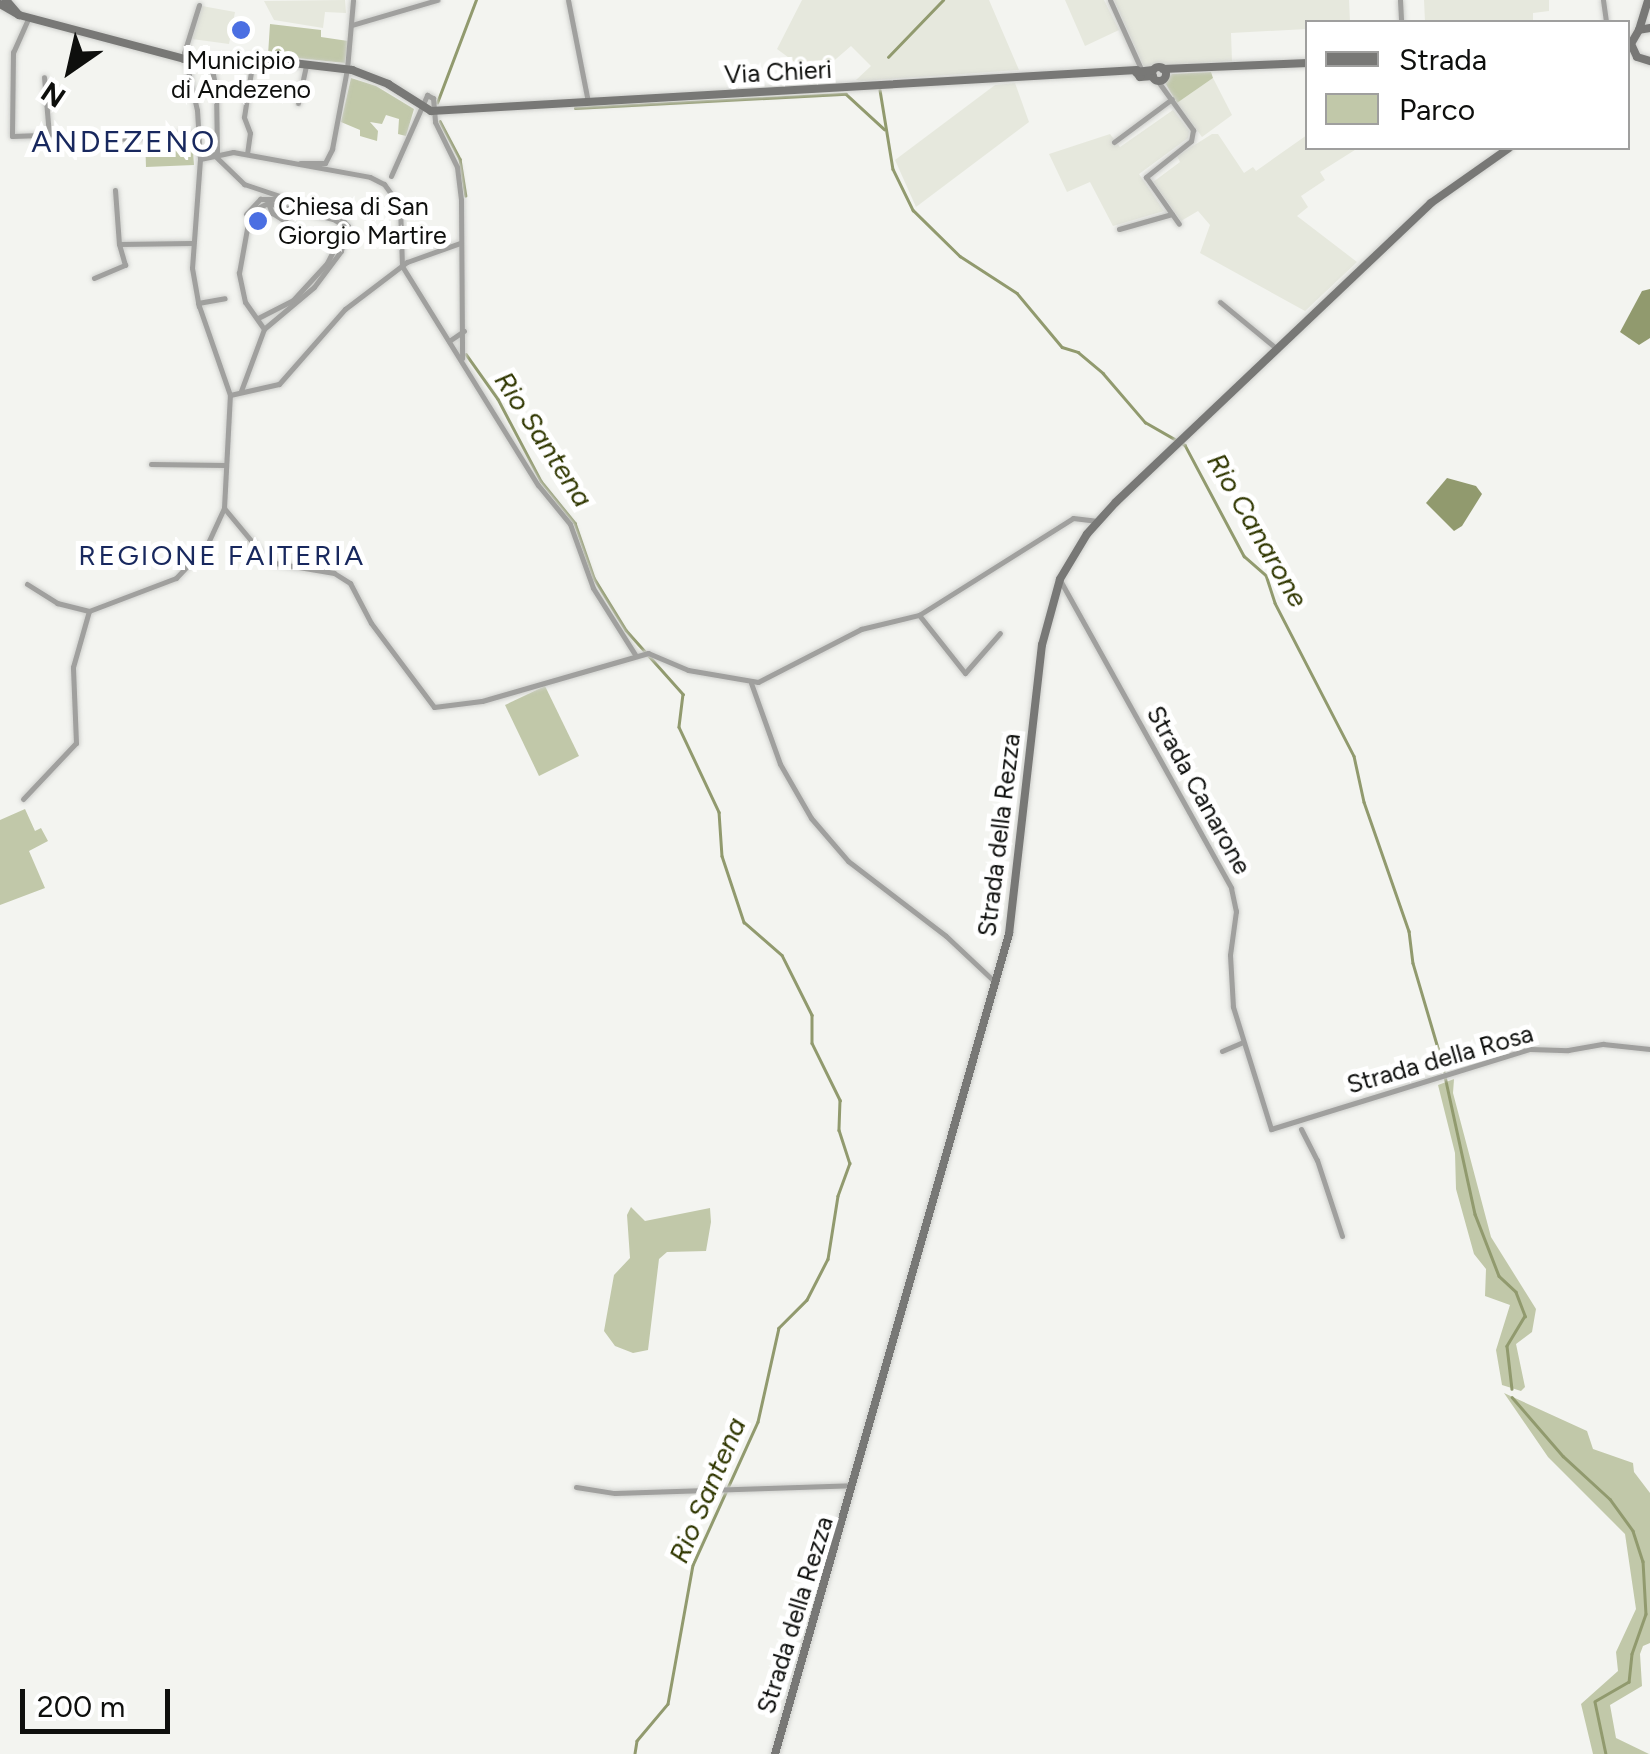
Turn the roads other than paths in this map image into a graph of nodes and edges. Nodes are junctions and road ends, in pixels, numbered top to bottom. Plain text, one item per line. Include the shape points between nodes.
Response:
1 (353, 0) edge
2 (437, 0) edge
3 (568, 0) edge
4 (1110, 0) edge
5 (3, 2) edge
6 (199, 5) dead end
7 (1649, 7) edge
8 (24, 17) junction
9 (352, 24) junction
10 (1650, 28) edge
11 (1632, 42) edge
12 (184, 59) junction
13 (210, 59) junction
14 (253, 59) junction
15 (1649, 61) edge
16 (1305, 62) edge
17 (306, 64) junction
18 (347, 69) junction
19 (1137, 70) junction
20 (1161, 76) junction
21 (44, 78) dead end
22 (1172, 99) junction
23 (588, 102) junction
24 (298, 103) dead end
25 (421, 105) junction
26 (431, 111) junction
27 (198, 134) junction
28 (117, 139) dead end
29 (1114, 142) dead end
30 (1506, 150) edge
31 (215, 153) junction
32 (247, 155) junction
33 (200, 159) junction
34 (273, 159) junction
35 (391, 176) dead end
36 (242, 189) dead end
37 (256, 189) junction
38 (115, 190) dead end
39 (290, 199) junction
40 (268, 202) junction
41 (1172, 214) junction
42 (1179, 224) dead end
43 (1119, 228) dead end
44 (240, 235) dead end
45 (293, 239) dead end
46 (192, 243) junction
47 (460, 243) junction
48 (118, 244) junction
49 (402, 266) junction
50 (94, 278) dead end
51 (224, 298) dead end
52 (1220, 302) dead end
53 (198, 303) junction
54 (258, 318) junction
55 (264, 329) junction
56 (464, 330) junction
57 (462, 339) junction
58 (449, 342) junction
59 (1277, 349) junction
60 (463, 361) junction
61 (240, 391) junction
62 (230, 395) junction
63 (150, 464) dead end
64 (226, 466) junction
65 (224, 508) junction
66 (1098, 522) junction
67 (1060, 579) junction
68 (27, 584) dead end
69 (89, 611) junction
70 (919, 615) junction
71 (1000, 634) dead end
72 (642, 654) junction
73 (750, 682) junction
74 (23, 799) dead end
75 (996, 983) junction
76 (1242, 1043) junction
77 (1650, 1048) edge
78 (1222, 1051) dead end
79 (1302, 1125) junction
80 (1342, 1236) dead end
81 (855, 1485) junction
82 (576, 1487) dead end
83 (776, 1754) edge

1 - 9 street
2 - 9 street
3 - 23 street
4 - 19 street
5 - 8 main road
6 - 12 street
7 - 11 main road
8 - 12 main road
8 - 21 street via 13,52 12,136 50,135
9 - 18 street
10 - 11 main road
11 - 15 main road
12 - 13 main road
12 - 27 street
13 - 14 main road
13 - 31 street
14 - 17 main road
14 - 32 street via 244,117
16 - 20 main road, Via Chieri
17 - 18 main road
17 - 24 street
18 - 25 main road
18 - 34 street via 325,163
19 - 20 main road, Via Chieri
19 - 23 main road, Via Chieri
20 - 22 street
22 - 29 street
22 - 41 street via 1194,135 1146,177
23 - 26 main road, Via Chieri
25 - 26 main road
25 - 35 street
26 - 47 street via 456,167
27 - 28 street
27 - 33 street
30 - 59 main road, Strada della Rezza via 1431,203
31 - 32 street
31 - 33 street
31 - 37 street via 227,172
32 - 34 street
33 - 46 street
34 - 49 street via 384,184 400,206
36 - 37 street
37 - 39 street
38 - 48 street
39 - 44 street via 260,199 245,208
39 - 55 street via 347,220 347,241 304,298
40 - 45 street via 291,225
40 - 54 street via 250,212 239,273 245,302
40 - 54 street via 333,219 342,235 294,300
41 - 42 street
41 - 43 street
46 - 48 street
46 - 53 street
47 - 49 street
47 - 56 street
48 - 50 street via 124,266
49 - 58 street
49 - 61 street via 334,319 287,379 271,389
51 - 53 street
52 - 59 street
53 - 62 street
54 - 55 street
55 - 61 street
56 - 57 street
56 - 58 street
57 - 58 street
57 - 60 street
58 - 60 street
59 - 66 main road, Strada della Rezza
60 - 72 street via 538,486 570,524 593,588
61 - 62 street
62 - 64 street
63 - 64 street
64 - 65 street
65 - 69 street via 185,572
65 - 72 street via 269,562 350,583 431,706 482,700
66 - 67 main road, Strada della Rezza
66 - 70 street via 1073,518 1056,526
67 - 75 main road, Strada della Rezza via 1042,645 1014,906
67 - 76 street, Strada Canarone via 1231,888 1236,911 1230,956
68 - 69 street via 57,603
69 - 74 street via 74,667 76,742
70 - 71 street via 965,672
70 - 73 street via 861,629 787,670
72 - 73 street
73 - 75 street via 780,764 811,818 848,861
75 - 81 main road, Strada della Rezza
76 - 78 street
76 - 79 street, Strada Canarone via 1268,1126
77 - 79 street, Strada della Rosa via 1530,1049 1396,1088
79 - 80 street
81 - 82 street via 615,1493
81 - 83 main road, Strada della Rezza

